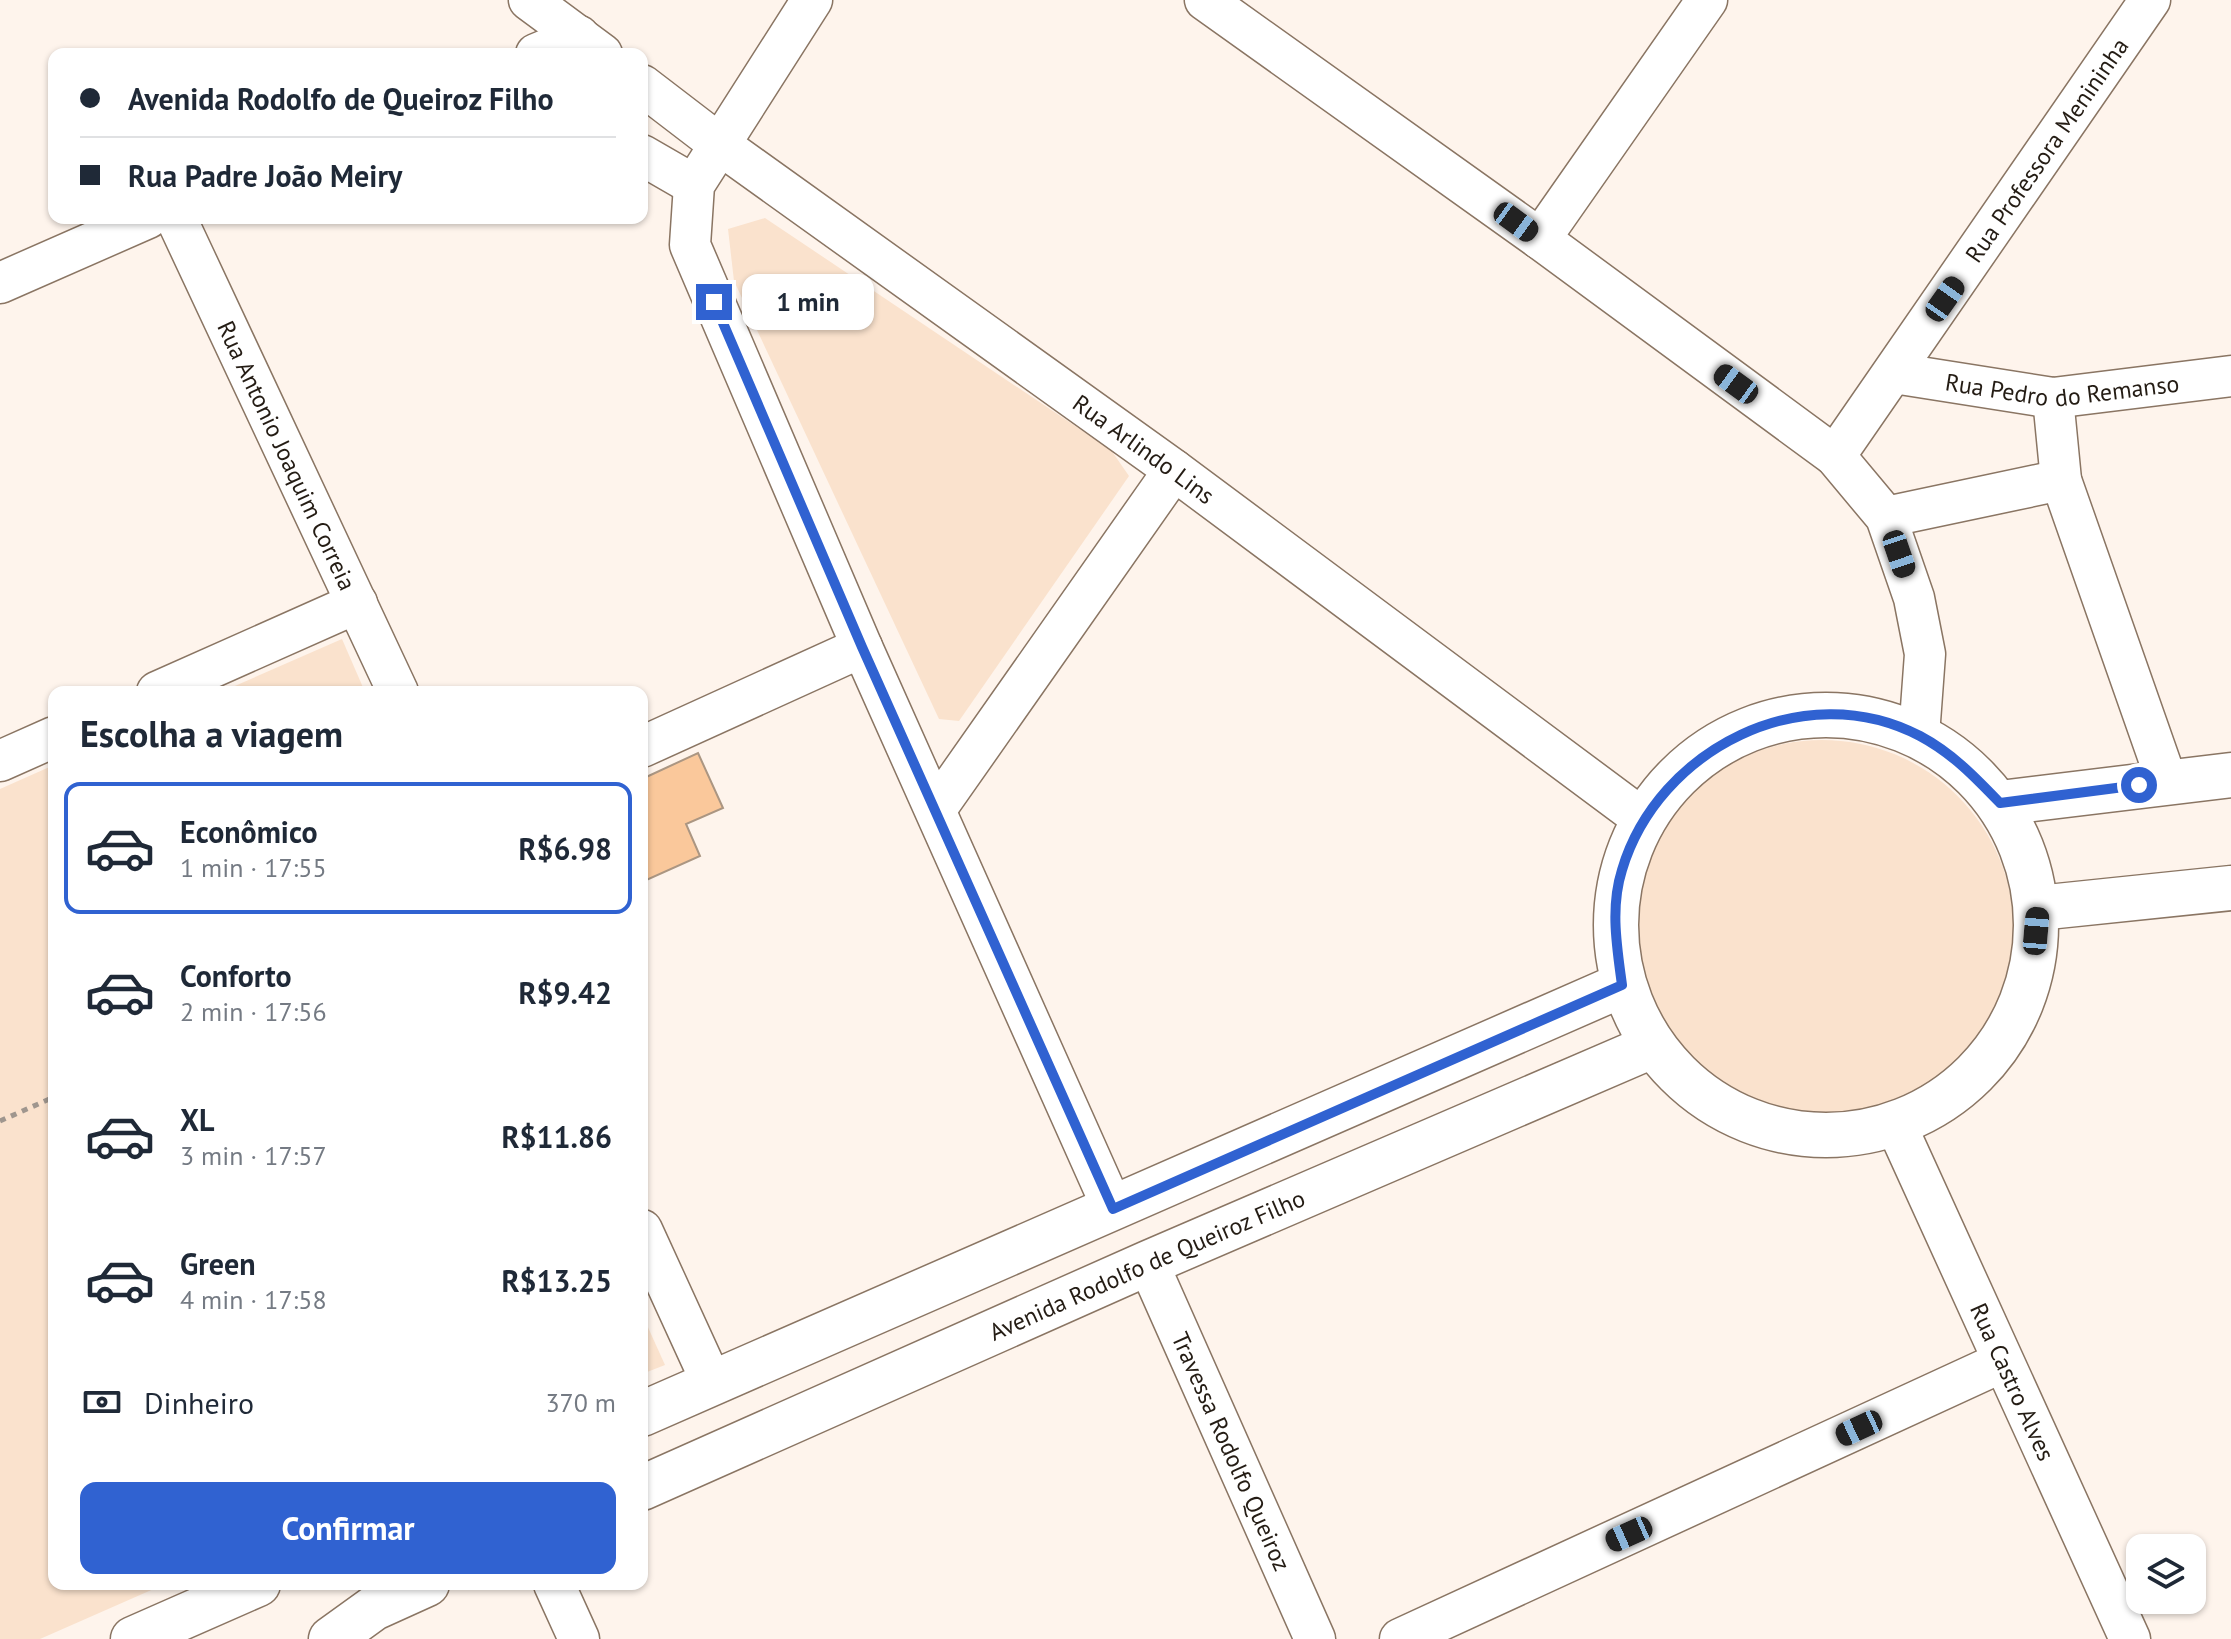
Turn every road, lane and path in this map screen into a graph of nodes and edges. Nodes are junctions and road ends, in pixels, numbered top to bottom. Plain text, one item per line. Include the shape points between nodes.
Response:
1 (529, 0) edge
2 (812, 0) edge
3 (1707, 0) edge
4 (2150, 0) edge
5 (1224, 5) edge
6 (590, 48) edge
7 (648, 90) edge
8 (719, 144) junction
9 (648, 158) edge
10 (694, 185) junction
11 (134, 224) edge
12 (179, 224) edge
13 (1540, 239) junction
14 (0, 283) edge
15 (1894, 373) junction
16 (2231, 376) edge
17 (2053, 398) junction
18 (1835, 456) junction
19 (1174, 470) junction
20 (2061, 480) junction
21 (1886, 517) junction
22 (357, 603) junction
23 (862, 647) junction
24 (170, 686) edge
25 (395, 686) edge
26 (1919, 735) junction
27 (48, 740) edge
28 (648, 744) edge
29 (0, 761) edge
30 (2231, 775) edge
31 (2167, 782) junction
32 (2000, 803) junction
33 (936, 809) junction
34 (1643, 819) junction
35 (2231, 888) edge
36 (2038, 908) junction
37 (1622, 985) junction
38 (1652, 1046) junction
39 (48, 1100) edge
40 (0, 1121) edge
41 (1896, 1125) junction
42 (1113, 1209) junction
43 (648, 1243) edge
44 (1148, 1263) junction
45 (2002, 1362) junction
46 (712, 1383) junction
47 (648, 1411) edge
48 (648, 1485) edge
49 (244, 1590) edge
50 (414, 1590) edge
51 (557, 1590) edge
52 (133, 1639) edge
53 (331, 1639) edge
54 (579, 1639) edge
55 (1315, 1639) edge
56 (1400, 1639) edge
57 (2130, 1639) edge

1 - 6 street
2 - 8 street
3 - 13 street
4 - 15 street, Rua Professora Menininha
5 - 13 street
7 - 8 street, Rua Arlindo Lins
8 - 10 street
8 - 19 street, Rua Arlindo Lins
9 - 10 street
10 - 23 street via 690,245
11 - 14 street
12 - 22 street, Rua Antonio Joaquim Correia
13 - 18 street
15 - 17 street, Rua Pedro do Remanso
15 - 18 street, Rua Professora Menininha
16 - 17 street, Rua Pedro do Remanso
17 - 20 street
18 - 21 street
19 - 33 street
19 - 34 street, Rua Arlindo Lins
20 - 21 street
20 - 31 street
21 - 26 street via 1914,598 1925,654
22 - 24 street
22 - 25 street, Rua Antonio Joaquim Correia
23 - 28 street
23 - 33 street
26 - 32 main road via 1963,764
26 - 34 main road via 1859,716 1796,716 1735,735 1683,770
27 - 29 street
30 - 31 main road
31 - 32 main road
32 - 36 main road via 2026,853
33 - 42 street
34 - 37 main road via 1621,871 1614,928
35 - 36 main road
36 - 41 main road via 2032,977 2004,1041 1957,1091
37 - 38 main road
37 - 42 main road
38 - 41 main road via 1700,1095 1761,1126 1829,1136
38 - 44 main road, Avenida Rodolfo de Queiroz Filho
39 - 40 path
41 - 45 street, Rua Castro Alves
42 - 46 main road
43 - 46 street
44 - 48 main road, Avenida Rodolfo de Queiroz Filho
44 - 55 street, Travessa Rodolfo Queiroz
45 - 56 street
45 - 57 street, Rua Castro Alves
46 - 47 main road
49 - 52 main road
50 - 53 main road via 374,1608
51 - 54 street

